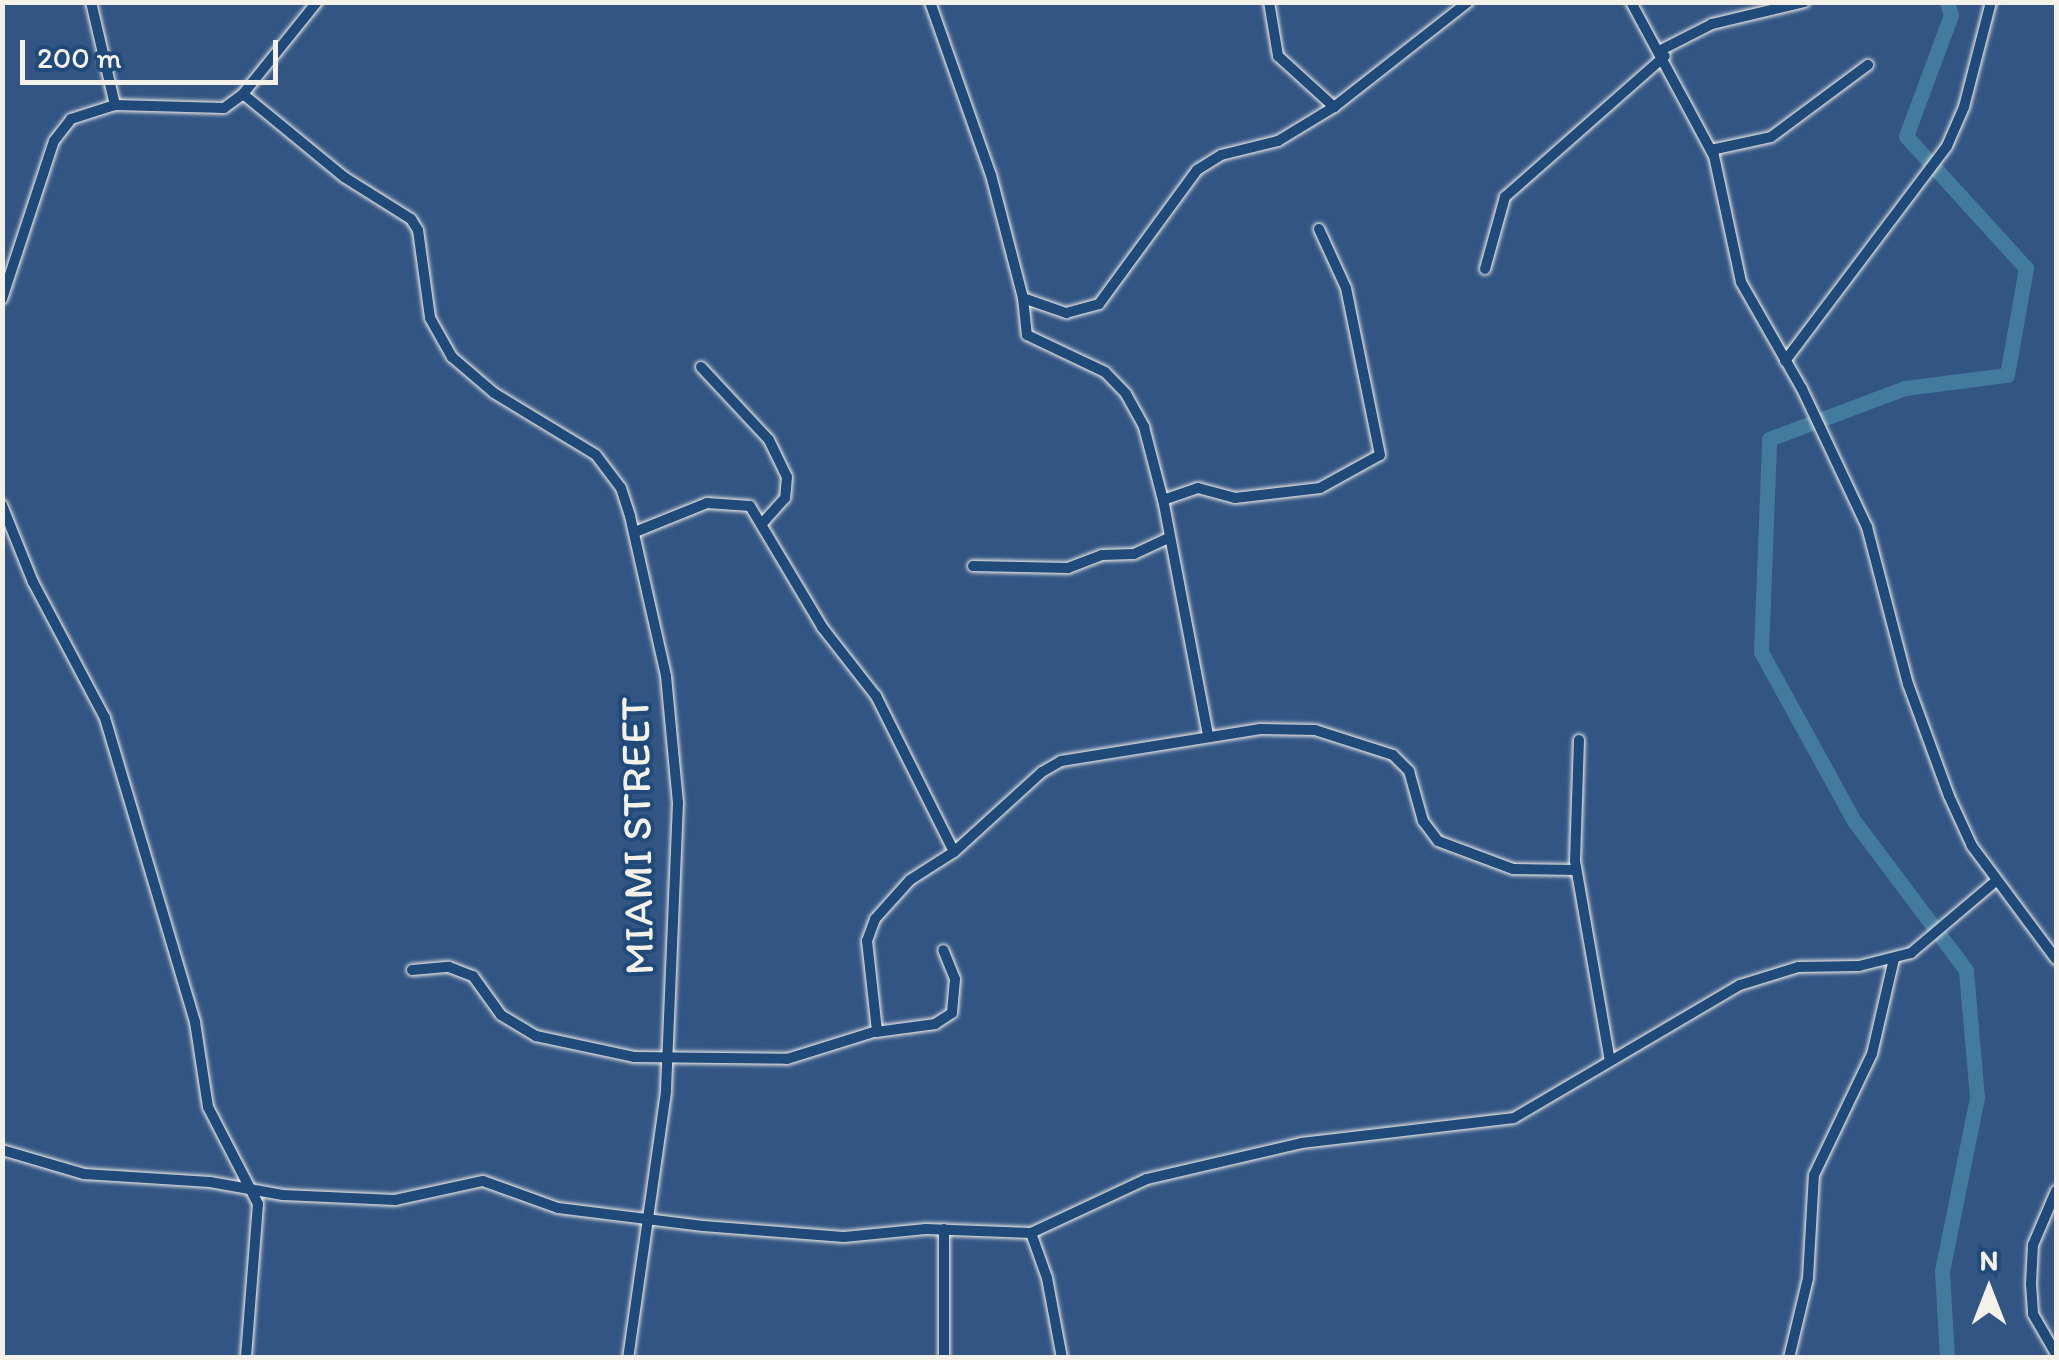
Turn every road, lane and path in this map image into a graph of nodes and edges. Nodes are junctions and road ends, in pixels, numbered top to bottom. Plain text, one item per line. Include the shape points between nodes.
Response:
1 (90, 2) edge
2 (318, 2) edge
3 (930, 2) edge
4 (1269, 2) edge
5 (1468, 2) edge
6 (1631, 2) edge
7 (1804, 2) edge
8 (1991, 2) edge
9 (1663, 53) junction
10 (1868, 65) dead end
11 (243, 94) junction
12 (116, 105) junction
13 (1334, 107) junction
14 (1711, 150) junction
15 (1319, 229) dead end
16 (1484, 269) dead end
17 (1023, 298) junction
18 (2, 299) edge
19 (1785, 361) junction
20 (701, 368) dead end
21 (1162, 500) junction
22 (2, 504) edge
23 (764, 521) junction
24 (635, 532) junction
25 (1168, 538) junction
26 (973, 566) dead end
27 (1208, 735) junction
28 (1579, 740) dead end
29 (954, 852) junction
30 (1576, 870) junction
31 (1996, 881) junction
32 (943, 950) dead end
33 (1894, 959) junction
34 (2056, 959) edge
35 (412, 970) dead end
36 (876, 1032) junction
37 (667, 1058) junction
38 (1610, 1061) junction
39 (2, 1150) edge
40 (253, 1190) junction
41 (2056, 1192) edge
42 (647, 1220) junction
43 (944, 1229) junction
44 (1031, 1233) junction
45 (2056, 1354) edge
46 (246, 1358) edge
47 (628, 1358) edge
48 (944, 1358) edge
49 (1062, 1358) edge
50 (1790, 1358) edge

1 - 12 street
2 - 11 street
3 - 17 street via 991,176
4 - 13 street via 1278,56
5 - 13 street
6 - 9 street
7 - 9 street via 1712,24
8 - 19 street via 1947,146
9 - 14 street
9 - 16 street via 1505,197
10 - 14 street via 1771,136
11 - 12 street via 217,110
11 - 24 street, MIAMI STREET via 344,177 410,219 418,230 430,318 447,350 494,393 596,455 622,488
12 - 18 street via 85,111 59,130
13 - 17 street via 1278,141 1221,155 1197,170 1128,272 1092,309 1066,314
14 - 19 street via 1742,282
15 - 21 street via 1346,288 1379,458 1320,488 1235,498 1198,488
17 - 21 street via 1027,335 1105,372 1126,394 1144,427
19 - 31 street via 1866,527 1925,734 1972,846
20 - 23 street via 768,440 787,477 785,498
21 - 25 street
22 - 40 street via 33,582 105,718 192,1011 208,1108
23 - 24 street via 750,506 724,500
23 - 29 street via 810,610 883,708
24 - 37 street, MIAMI STREET via 660,640 676,764
25 - 26 street via 1134,554 1102,555 1068,568
25 - 27 street
27 - 29 street via 1053,764 1007,798
27 - 30 street via 1315,730 1393,754 1409,771 1423,821 1438,841 1513,869
28 - 30 street
29 - 36 street via 910,880 870,929
30 - 38 street
31 - 33 street via 1932,941
31 - 34 street
32 - 36 street via 955,979 952,1013 935,1024
33 - 38 street via 1798,967 1740,985
33 - 50 street via 1872,1054 1814,1174 1808,1278
35 - 37 street via 449,967 473,976 502,1016 536,1036
36 - 37 street via 779,1061
37 - 42 street, MIAMI STREET
38 - 44 street via 1514,1118 1302,1143 1148,1179
39 - 40 street via 84,1174
40 - 42 street via 395,1200 483,1181 558,1208
40 - 46 street via 258,1214
41 - 45 street via 2032,1245 2032,1284 2033,1314
42 - 43 street via 832,1237
42 - 47 street, MIAMI STREET
43 - 44 street
43 - 48 street
44 - 49 street

